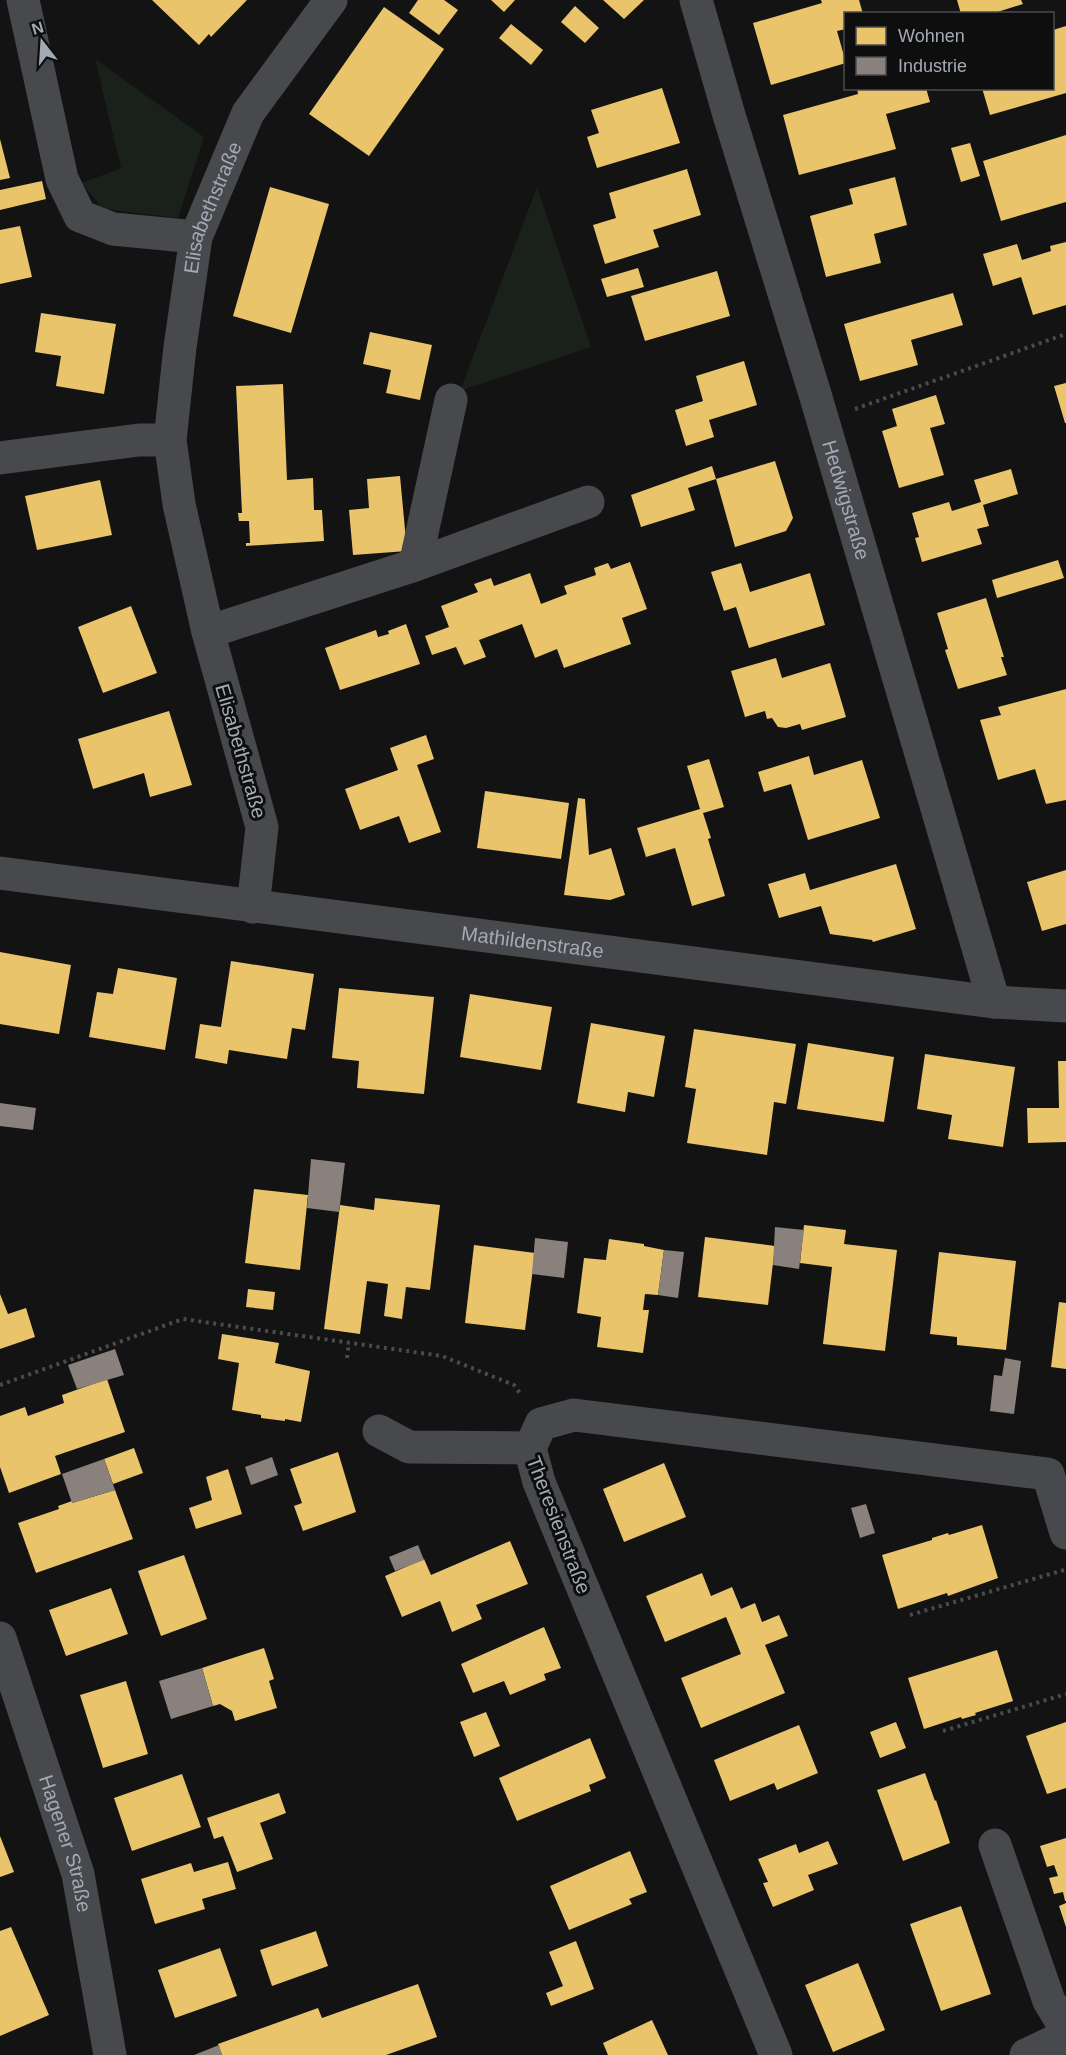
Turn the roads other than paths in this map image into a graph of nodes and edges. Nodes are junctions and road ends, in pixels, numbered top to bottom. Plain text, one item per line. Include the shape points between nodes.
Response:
1 (23, 0) edge
2 (696, 0) edge
3 (327, 1) edge
4 (196, 237) junction
5 (451, 400) dead end
6 (170, 441) junction
7 (0, 458) edge
8 (588, 502) dead end
9 (415, 565) junction
10 (208, 632) junction
11 (0, 873) edge
12 (253, 907) junction
13 (994, 1002) junction
14 (1066, 1006) edge
15 (379, 1431) dead end
16 (535, 1436) junction
17 (1057, 1470) edge
18 (1066, 1533) edge
19 (0, 1638) edge
20 (995, 1845) dead end
21 (1066, 2029) edge
22 (1066, 2036) edge
23 (110, 2055) edge
24 (776, 2055) edge
25 (1026, 2055) edge

1 - 4 street via 62,179 80,216 113,229
2 - 13 street, Hedwigstraße
3 - 4 street, Elisabethstraße via 248,113
4 - 6 street, Elisabethstraße
5 - 9 street
6 - 7 street via 139,440
6 - 10 street, Elisabethstraße via 179,504
8 - 9 street
9 - 10 street
10 - 12 street, Elisabethstraße via 262,827
11 - 12 street, Mathildenstraße
12 - 13 street, Mathildenstraße
13 - 14 street, Mathildenstraße
15 - 16 street via 409,1447
16 - 17 street, Theresienstraße via 574,1415
16 - 24 street, Theresienstraße via 539,1482
17 - 18 street, Theresienstraße
19 - 23 street, Hagener Straße via 78,1874
20 - 21 street via 1049,2001
22 - 25 street

